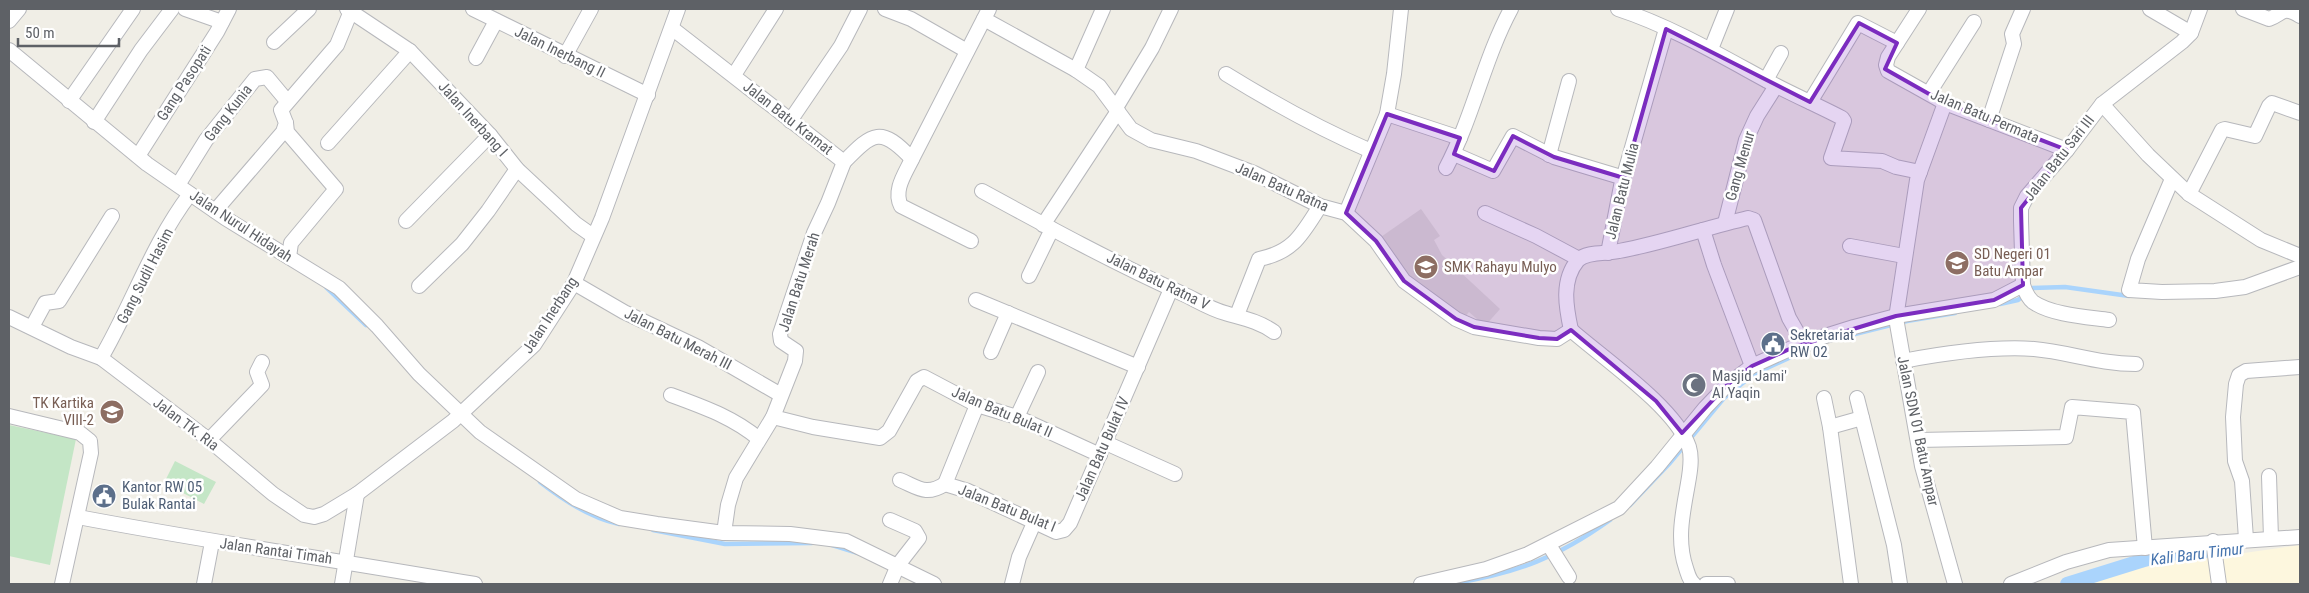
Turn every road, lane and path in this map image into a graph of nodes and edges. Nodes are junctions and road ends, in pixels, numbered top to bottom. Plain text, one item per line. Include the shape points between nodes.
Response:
1 (19, 9) edge
2 (133, 9) edge
3 (172, 9) edge
4 (185, 9) edge
5 (229, 9) edge
6 (309, 9) edge
7 (473, 9) edge
8 (591, 9) edge
9 (678, 9) edge
10 (776, 9) edge
11 (860, 9) edge
12 (885, 9) edge
13 (1103, 9) edge
14 (1171, 9) edge
15 (1401, 9) edge
16 (1511, 9) edge
17 (1618, 9) edge
18 (1727, 9) edge
19 (1919, 9) edge
20 (2023, 9) edge
21 (2150, 9) edge
22 (2200, 9) edge
23 (2244, 9) edge
24 (349, 10) edge
25 (1645, 13) edge
26 (986, 14) edge
27 (2300, 16) edge
28 (9, 21) edge
29 (496, 21) junction
30 (222, 22) junction
31 (1974, 22) dead end
32 (673, 29) junction
33 (1666, 29) junction
34 (2191, 33) junction
35 (274, 42) dead end
36 (1897, 43) junction
37 (1711, 49) junction
38 (9, 50) edge
39 (410, 51) junction
40 (967, 51) junction
41 (1781, 53) dead end
42 (566, 56) junction
43 (476, 58) dead end
44 (1076, 70) junction
45 (1226, 74) dead end
46 (734, 75) junction
47 (1569, 81) dead end
48 (1771, 83) junction
49 (1929, 94) junction
50 (648, 95) junction
51 (68, 101) junction
52 (287, 101) junction
53 (1810, 102) junction
54 (1945, 103) junction
55 (2102, 104) junction
56 (1117, 109) junction
57 (2300, 113) edge
58 (1387, 114) junction
59 (1989, 120) junction
60 (790, 121) junction
61 (94, 122) junction
62 (286, 123) junction
63 (490, 135) junction
64 (1460, 138) junction
65 (328, 143) dead end
66 (2067, 150) junction
67 (1371, 151) junction
68 (1454, 154) junction
69 (1549, 155) junction
70 (138, 156) junction
71 (912, 159) junction
72 (844, 162) junction
73 (1446, 168) dead end
74 (517, 169) junction
75 (1920, 172) junction
76 (1624, 178) junction
77 (2172, 179) junction
78 (178, 185) junction
79 (982, 191) dead end
80 (2189, 194) junction
81 (189, 195) junction
82 (1320, 206) junction
83 (215, 211) junction
84 (1346, 213) junction
85 (1485, 213) dead end
86 (112, 216) dead end
87 (406, 221) dead end
88 (1725, 223) junction
89 (1048, 227) junction
90 (1703, 230) junction
91 (593, 236) junction
92 (971, 241) dead end
93 (1850, 246) dead end
94 (1608, 253) junction
95 (1904, 256) junction
96 (2300, 256) edge
97 (289, 257) junction
98 (1579, 260) junction
99 (2300, 267) edge
100 (1029, 276) dead end
101 (574, 283) junction
102 (419, 286) dead end
103 (1171, 289) junction
104 (2026, 291) junction
105 (976, 300) dead end
106 (1008, 313) junction
107 (1237, 315) junction
108 (9, 316) edge
109 (1896, 317) junction
110 (2109, 320) dead end
111 (32, 327) junction
112 (1571, 330) junction
113 (1274, 332) dead end
114 (1804, 344) junction
115 (991, 352) dead end
116 (101, 358) junction
117 (262, 362) dead end
118 (1903, 362) junction
119 (2136, 364) dead end
120 (1752, 366) junction
121 (1138, 367) junction
122 (2300, 367) edge
123 (1038, 372) dead end
124 (671, 395) dead end
125 (781, 395) junction
126 (1824, 398) dead end
127 (1857, 398) dead end
128 (977, 405) junction
129 (9, 416) edge
130 (773, 417) junction
131 (1017, 417) junction
132 (457, 418) junction
133 (1862, 418) junction
134 (1830, 427) junction
135 (759, 439) junction
136 (1685, 439) junction
137 (209, 440) junction
138 (1918, 440) junction
139 (1103, 449) junction
140 (1175, 474) dead end
141 (2269, 476) dead end
142 (900, 480) dead end
143 (945, 484) junction
144 (357, 494) junction
145 (78, 517) junction
146 (890, 520) dead end
147 (1034, 523) junction
148 (1064, 530) joint
149 (724, 533) junction
150 (2300, 537) edge
151 (2271, 538) junction
152 (2246, 539) junction
153 (212, 542) junction
154 (2145, 548) junction
155 (2215, 549) junction
156 (1553, 550) junction
157 (346, 561) junction
158 (894, 572) edge
159 (1569, 577) dead end
160 (62, 584) edge
161 (204, 584) edge
162 (342, 584) edge
163 (475, 584) edge
164 (934, 584) edge
165 (1012, 584) edge
166 (1421, 584) edge
167 (1694, 584) edge
168 (1706, 584) edge
169 (1728, 584) edge
170 (1851, 584) edge
171 (1900, 584) edge
172 (1955, 584) edge
173 (2011, 584) edge
174 (2219, 584) edge

1 - 28 street
2 - 51 street
3 - 61 street
4 - 30 street
5 - 30 street, Gang Pasopati
6 - 35 street
7 - 29 street, Jalan Inerbang II
8 - 42 street
9 - 32 street, Jalan Inerbang
10 - 46 street
11 - 60 street via 841,46
12 - 40 street via 911,19
13 - 44 street
14 - 56 street
15 - 58 street
16 - 64 street via 1500,30
17 - 25 street
18 - 37 street
19 - 36 street, Jalan Batu Permata
20 - 59 street via 2012,34 2014,44
21 - 34 street
22 - 34 street
23 - 27 street via 2269,19 2285,11
24 - 39 street, Jalan Inerbang I
24 - 52 street via 337,45
25 - 33 street
26 - 40 street
26 - 44 street, Jalan Batu Ratna
29 - 42 street, Jalan Inerbang II
29 - 43 street
30 - 70 street, Gang Pasopati
31 - 49 street
32 - 46 street, Jalan Batu Kramat
32 - 50 street, Jalan Inerbang
33 - 37 street
33 - 76 street, Jalan Batu Mulia
34 - 55 street, Jalan Batu Sari III
36 - 49 street, Jalan Batu Permata via 1888,57 1888,71
36 - 53 street via 1857,24
37 - 48 street
38 - 51 street, Jalan Nurul Hidayah
39 - 63 street, Jalan Inerbang I
39 - 65 street
40 - 71 street
41 - 48 street, Gang Menur
42 - 50 street, Jalan Inerbang II
44 - 56 street, Jalan Batu Ratna via 1098,86
45 - 67 street via 1282,109
46 - 60 street, Jalan Batu Kramat
47 - 69 street
48 - 53 street
48 - 88 street, Gang Menur via 1746,140
49 - 54 street, Jalan Batu Permata
50 - 91 street, Jalan Inerbang
51 - 61 street, Jalan Nurul Hidayah
52 - 62 street via 281,110
52 - 78 street, Gang Kunia via 267,77 255,79 206,140
53 - 75 street via 1843,119 1831,158 1882,161
54 - 59 street, Jalan Batu Permata
54 - 75 street
55 - 66 street, Jalan Batu Sari III
55 - 77 street
56 - 82 street, Jalan Batu Ratna via 1131,129 1151,140 1196,151 1254,173
56 - 89 street
57 - 80 street via 2272,104 2256,136 2222,130
58 - 64 street
58 - 67 street
59 - 66 street, Jalan Batu Permata
60 - 72 street, Jalan Batu Kramat
61 - 70 street, Jalan Nurul Hidayah
62 - 83 street via 283,132
62 - 97 street via 286,131 336,189 291,243
63 - 74 street, Jalan Inerbang I
63 - 87 street
64 - 68 street
66 - 104 street, Jalan Batu Sari III via 2027,196 2021,208
67 - 84 street
68 - 69 street via 1493,171 1513,136
68 - 73 street
69 - 76 street
70 - 78 street, Jalan Nurul Hidayah
71 - 72 street, Jalan Batu Kramat via 895,143 876,136 868,139
71 - 92 street via 898,190 901,206
72 - 125 street, Jalan Batu Merah via 814,233 780,334 781,340 796,351
74 - 91 street, Jalan Inerbang I
74 - 102 street via 462,244
75 - 95 street
76 - 94 street, Jalan Batu Mulia
77 - 80 street
77 - 99 street via 2138,259 2129,290 2225,290 2245,287
78 - 81 street, Jalan Nurul Hidayah
79 - 89 street, Jalan Batu Ratna V
80 - 96 street via 2261,240
81 - 83 street, Jalan Nurul Hidayah
81 - 116 street, Gang Sudil Hasim via 149,262 119,328
82 - 84 street, Jalan Batu Ratna
82 - 107 street via 1297,242 1278,255 1259,259
83 - 97 street, Jalan Nurul Hidayah
84 - 112 street, Jalan Batu Ratna via 1376,241 1404,281 1456,319 1474,327 1538,338 1557,339
85 - 98 street
86 - 111 street via 59,302 45,303
88 - 90 street
88 - 114 street via 1748,218 1754,220 1789,318
89 - 100 street
89 - 103 street, Jalan Batu Ratna V
90 - 94 street via 1640,248
90 - 120 street
91 - 101 street, Jalan Inerbang
93 - 95 street
94 - 98 street, Jalan Batu Mulia via 1590,254
95 - 109 street
97 - 132 street, Jalan Nurul Hidayah via 339,288
98 - 112 street via 1568,282 1566,304
101 - 125 street, Jalan Batu Merah III via 624,312 698,347
101 - 132 street, Jalan Inerbang via 534,345
103 - 107 street, Jalan Batu Ratna V via 1223,313
103 - 121 street, Jalan Batu Bulat IV
104 - 109 street via 1994,300
104 - 110 street via 2033,302 2060,313
105 - 106 street
106 - 115 street
106 - 121 street
107 - 113 street, Jalan Batu Ratna V
108 - 111 street, Jalan TK. Ria
109 - 114 street
109 - 118 street, Jalan SDN 01 Batu Ampar
111 - 116 street, Jalan TK. Ria
112 - 136 street via 1656,402
114 - 120 street
116 - 137 street, Jalan TK. Ria
117 - 137 street via 256,372 262,385
118 - 119 street via 1987,350 2034,349 2111,364
118 - 138 street, Jalan SDN 01 Batu Ampar
120 - 136 street via 1727,385
121 - 139 street, Jalan Batu Bulat IV
122 - 152 street via 2246,371 2239,375 2236,384 2233,417 2235,461 2242,481
123 - 131 street
124 - 135 street via 727,416
125 - 130 street, Jalan Batu Merah
126 - 134 street
127 - 133 street
128 - 130 street, Jalan Batu Bulat II via 921,378 885,436 880,438 846,434
128 - 131 street, Jalan Batu Bulat II
128 - 143 street, Jalan Batu Bulat I
129 - 145 street via 80,433 90,441 91,453
130 - 135 street, Jalan Batu Merah
131 - 139 street, Jalan Batu Bulat II
132 - 144 street, Jalan Inerbang
132 - 149 street, Jalan Nurul Hidayah via 576,499 606,513 620,518
133 - 134 street
133 - 171 street via 1894,546
134 - 170 street
135 - 149 street, Jalan Batu Merah via 736,478
136 - 156 street via 1619,508
136 - 167 street via 1690,473 1680,540 1681,552
137 - 144 street, Jalan TK. Ria via 273,494 306,516 324,514
138 - 154 street via 2066,437 2072,408 2133,412
138 - 172 street, Jalan SDN 01 Batu Ampar via 1922,466
139 - 140 street, Jalan Batu Bulat II
139 - 148 street, Jalan Batu Bulat IV
141 - 151 street
142 - 143 street via 928,491
143 - 147 street, Jalan Batu Bulat I via 968,491
144 - 157 street
145 - 153 street, Jalan Rantai Timah
145 - 160 street
146 - 158 street via 919,534
147 - 148 street, Jalan Batu Bulat I via 1056,532
147 - 165 street via 1019,557
149 - 158 street, Jalan Nurul Hidayah via 833,538 858,546
150 - 151 street
151 - 152 street
152 - 155 street
153 - 157 street, Jalan Rantai Timah
153 - 161 street
154 - 155 street
154 - 173 street via 2109,550 2066,562
155 - 174 street
156 - 159 street
156 - 166 street
157 - 162 street
157 - 163 street, Jalan Rantai Timah
158 - 164 street, Jalan Nurul Hidayah
168 - 169 street

